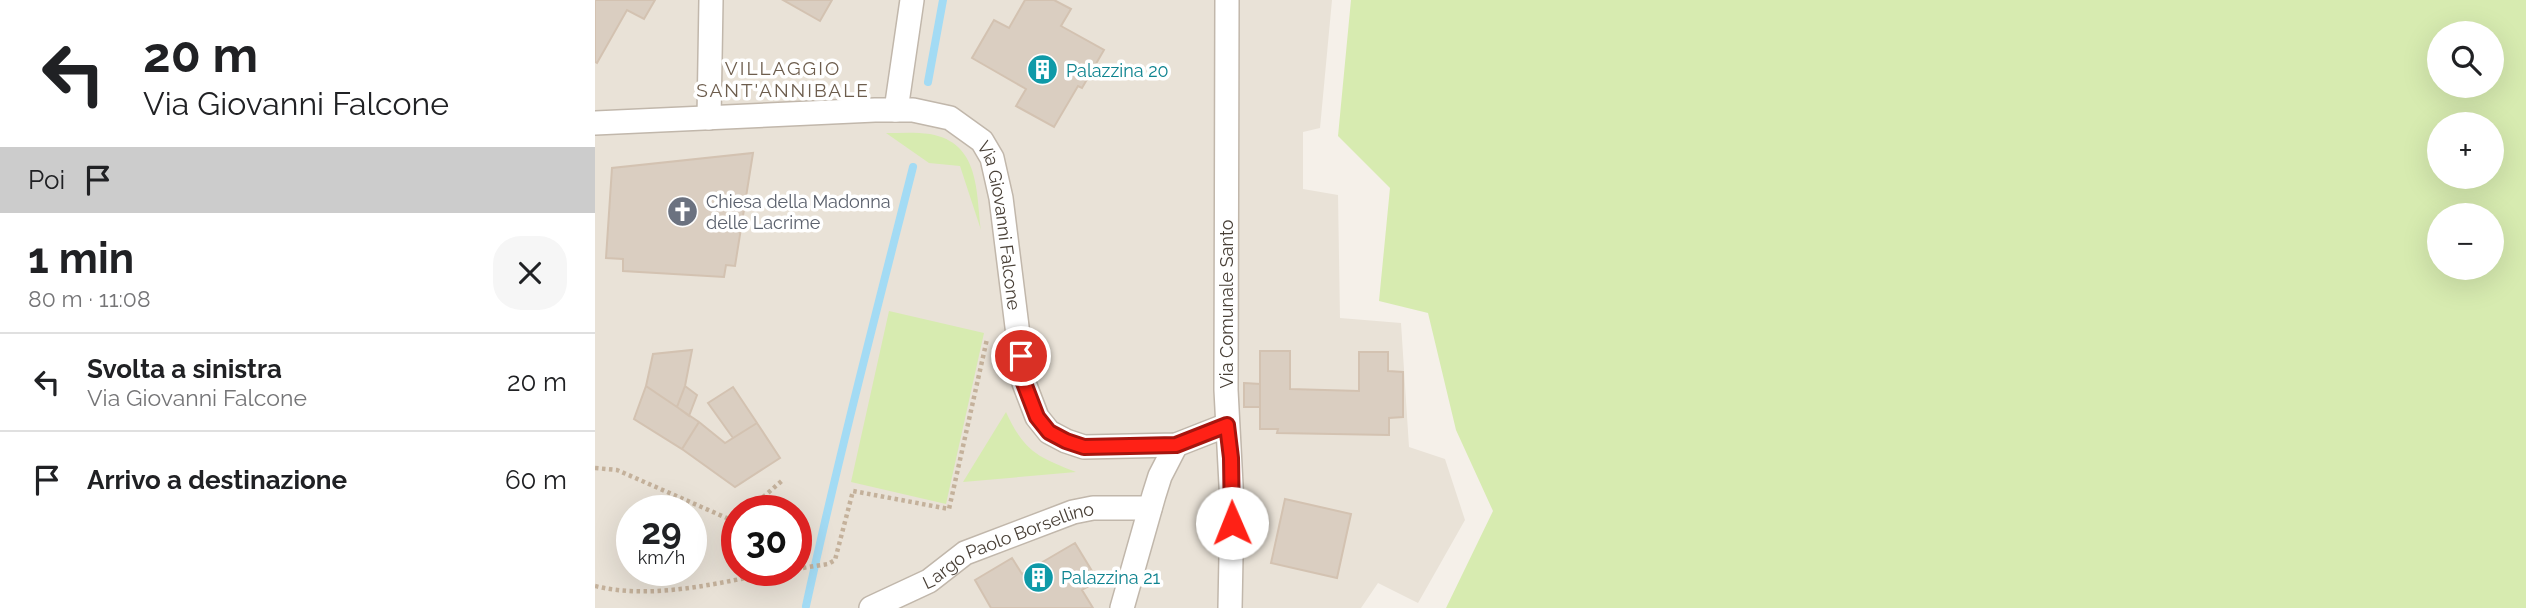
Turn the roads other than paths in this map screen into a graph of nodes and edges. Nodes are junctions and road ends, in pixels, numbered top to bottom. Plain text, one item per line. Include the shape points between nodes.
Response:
1 (711, 0) edge
2 (912, 0) edge
3 (1227, 0) edge
4 (896, 110) junction
5 (709, 118) junction
6 (595, 123) edge
7 (1227, 425) junction
8 (1176, 445) junction
9 (1150, 508) junction
10 (871, 608) edge
11 (1122, 608) edge
12 (1230, 608) edge

1 - 5 street
2 - 4 street
3 - 7 street, Via Comunale Santo
4 - 5 street, Via Giovanni Falcone
4 - 8 street, Via Giovanni Falcone via 950,118 982,142 992,158 1024,383 1037,417 1049,432 1084,447
5 - 6 street, Via Giovanni Falcone
7 - 8 street, Via Giovanni Falcone
7 - 12 street, Via Comunale Santo via 1232,493
8 - 9 street
9 - 10 street, Largo Paolo Borsellino via 1073,512 965,553 929,581
9 - 11 street

